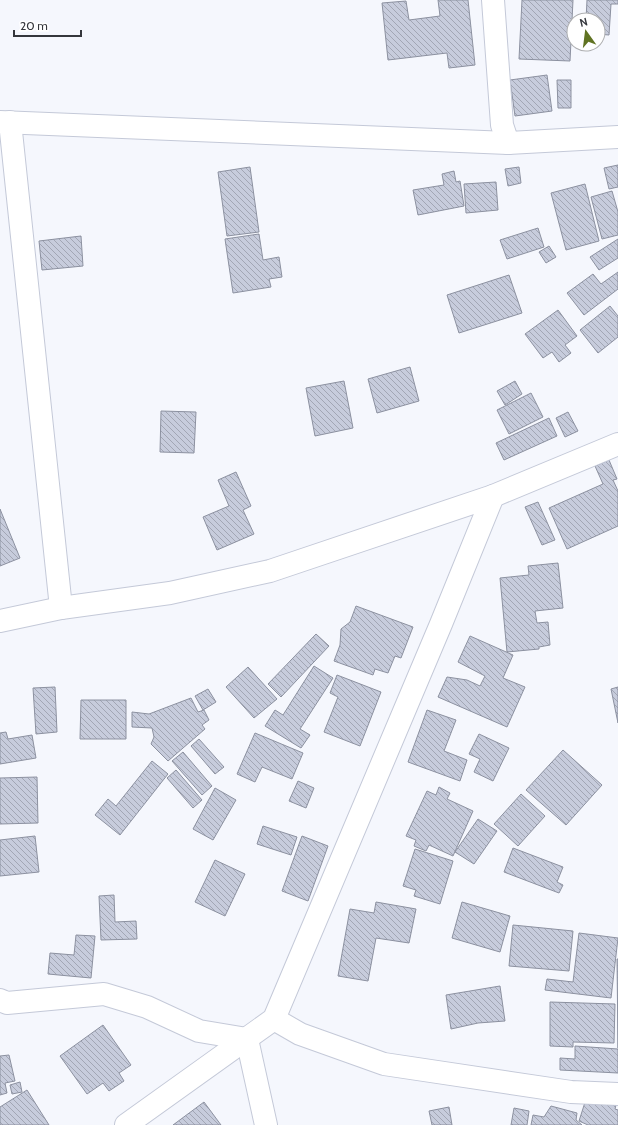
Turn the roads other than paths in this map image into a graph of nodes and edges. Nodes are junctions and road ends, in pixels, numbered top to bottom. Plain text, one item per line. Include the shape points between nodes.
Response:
1 (493, 0) edge
2 (5, 122) edge
3 (618, 137) edge
4 (508, 143) junction
5 (618, 444) edge
6 (493, 496) junction
7 (61, 608) junction
8 (0, 621) edge
9 (0, 1000) edge
10 (274, 1019) junction
11 (247, 1039) junction
12 (618, 1094) edge
13 (126, 1125) edge
14 (266, 1125) edge

1 - 4 street via 502,125
2 - 4 street
2 - 7 street
3 - 4 street
5 - 6 street
6 - 7 street via 270,571 170,592
6 - 10 street
7 - 8 street
9 - 11 street via 7,1003 104,994 147,1007 199,1031
10 - 11 street
10 - 12 street via 300,1034 384,1064 571,1092
11 - 13 street
11 - 14 street

